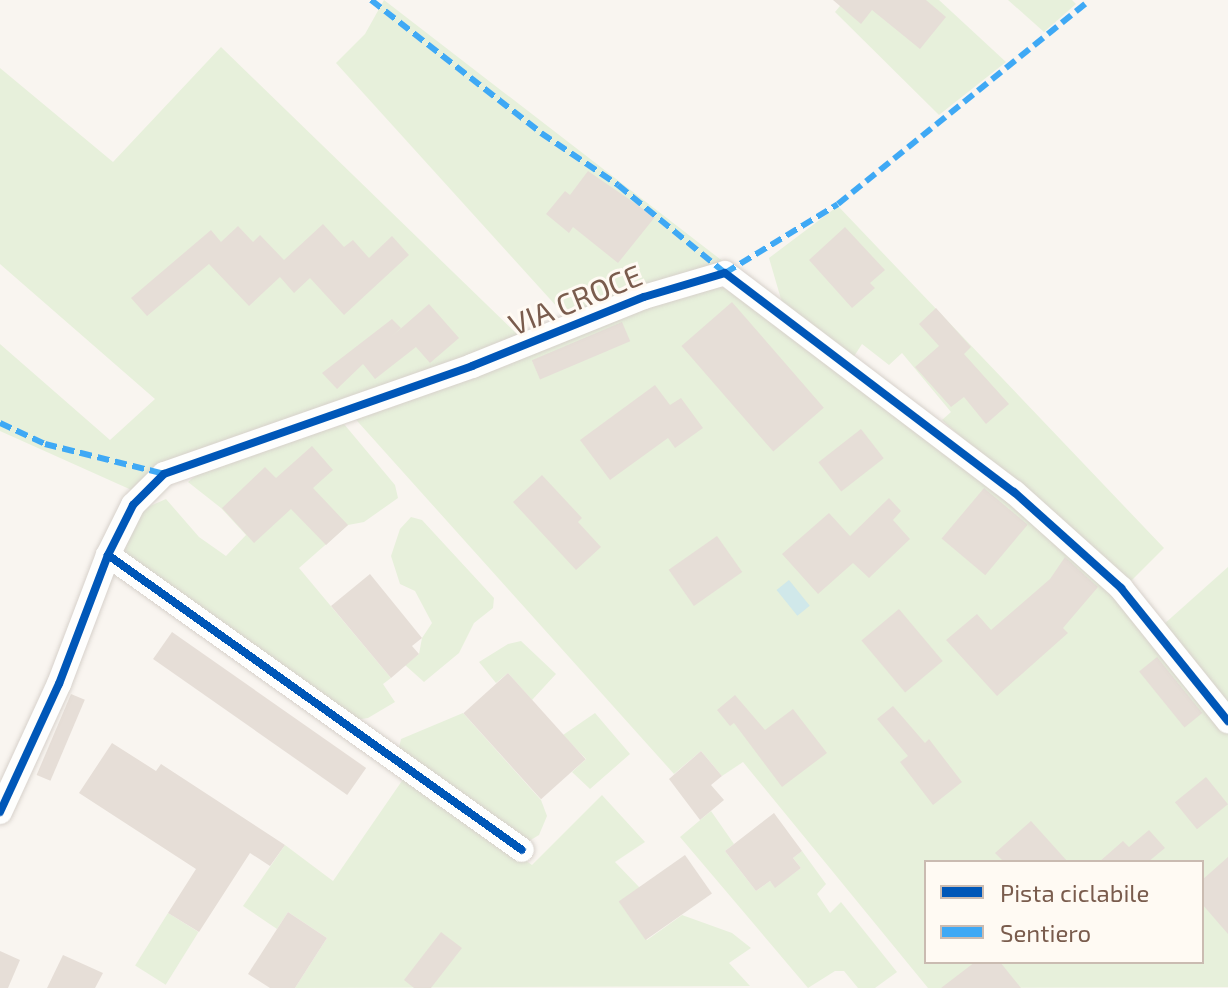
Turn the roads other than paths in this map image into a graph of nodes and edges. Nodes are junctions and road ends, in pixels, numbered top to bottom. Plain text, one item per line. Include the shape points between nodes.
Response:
1 (108, 555) junction
2 (1228, 721) edge
3 (0, 812) edge
4 (522, 850) dead end

1 - 2 street, VIA CROCE via 133,505 164,474 472,366 644,297 725,273 1014,492 1121,588
1 - 3 street, VIA CROCE via 59,684
1 - 4 street

